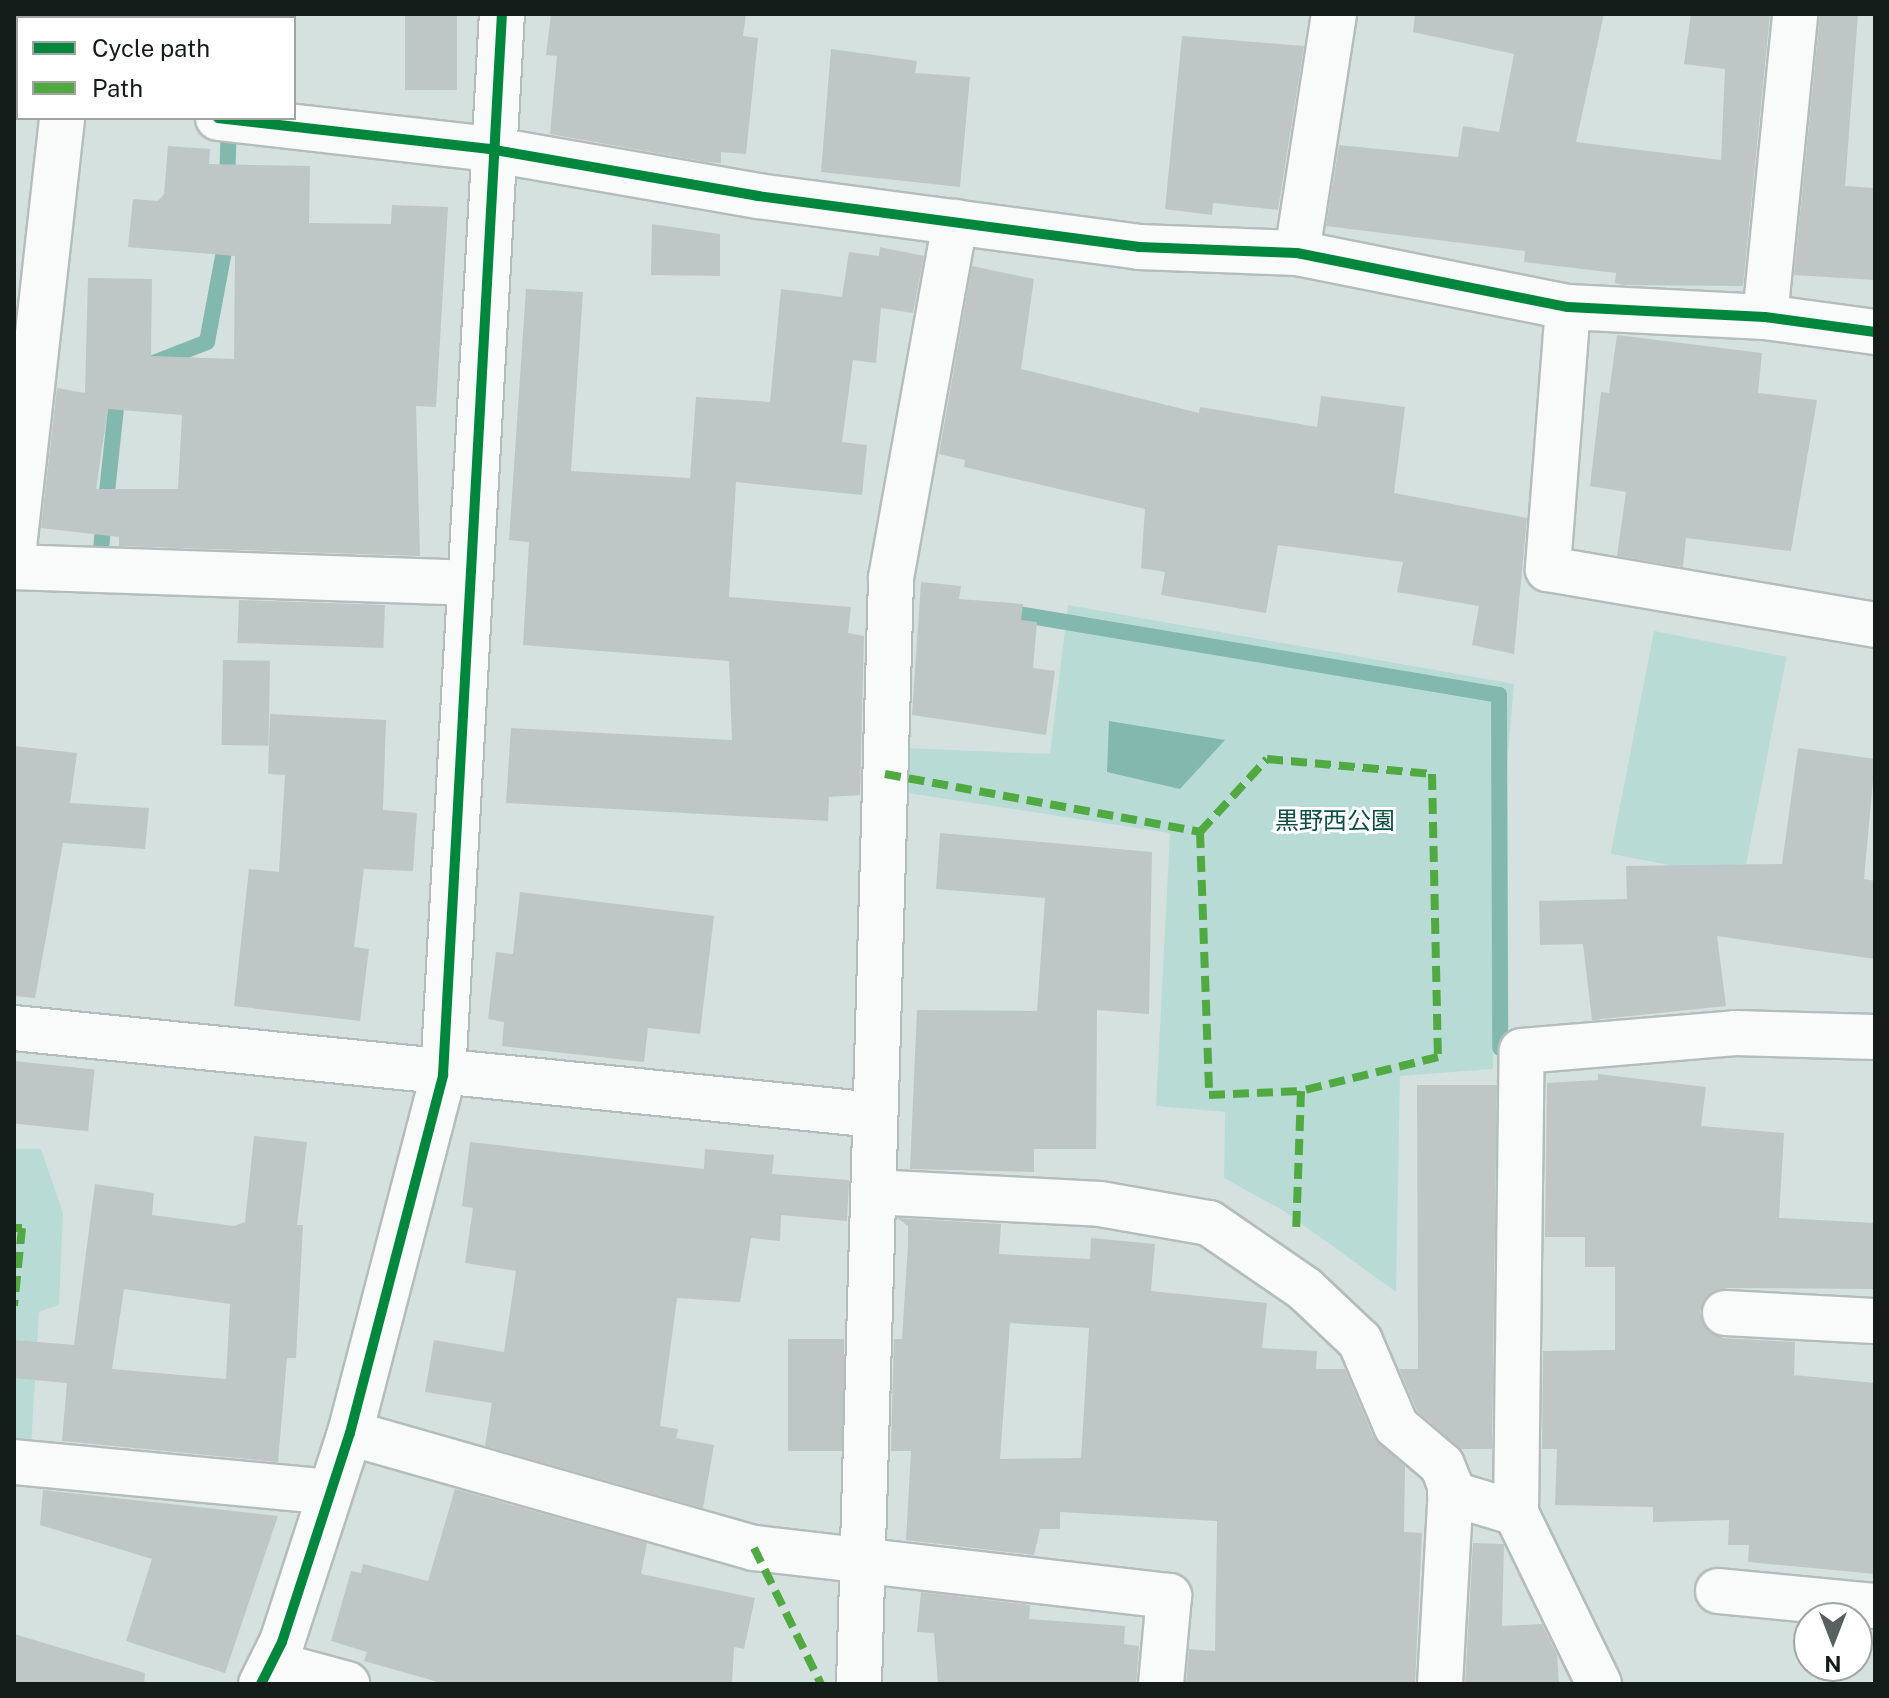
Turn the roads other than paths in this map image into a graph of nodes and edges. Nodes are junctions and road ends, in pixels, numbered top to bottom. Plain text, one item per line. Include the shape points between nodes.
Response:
1 (502, 14) edge
2 (1334, 14) edge
3 (1795, 14) edge
4 (62, 120) edge
5 (235, 120) edge
6 (489, 149) junction
7 (955, 222) junction
8 (1297, 253) junction
9 (1568, 307) junction
10 (1765, 317) junction
11 (1875, 332) edge
12 (14, 547) edge
13 (14, 567) edge
14 (467, 583) junction
15 (1875, 625) edge
16 (14, 1028) edge
17 (1875, 1037) edge
18 (443, 1075) junction
19 (875, 1115) junction
20 (873, 1192) junction
21 (1725, 1313) dead end
22 (1875, 1321) edge
23 (350, 1433) junction
24 (14, 1462) edge
25 (330, 1492) junction
26 (1450, 1493) junction
27 (1516, 1513) junction
28 (860, 1560) junction
29 (1718, 1591) dead end
30 (1875, 1606) edge
31 (267, 1674) edge
32 (347, 1684) edge
33 (859, 1684) edge
34 (1161, 1684) edge
35 (1440, 1684) edge
36 (1599, 1684) edge

1 - 6 street
2 - 8 street
3 - 10 street
4 - 12 street
5 - 6 street
6 - 7 street
6 - 14 street
7 - 8 street via 1139,247
7 - 19 street via 891,578
8 - 9 street
9 - 10 street
9 - 15 street via 1548,569
10 - 11 street
13 - 14 street
14 - 18 street
16 - 18 street
17 - 27 street via 1735,1033 1522,1051
18 - 19 street
18 - 23 street
19 - 20 street
20 - 26 street via 1100,1204 1209,1223 1305,1289 1360,1341 1396,1426 1442,1465
20 - 28 street
21 - 22 street
23 - 25 street
23 - 28 street via 754,1548
24 - 25 street
25 - 31 street
26 - 27 street
26 - 35 street
27 - 36 street
28 - 33 street
28 - 34 street via 1169,1596
29 - 30 street
31 - 32 street

